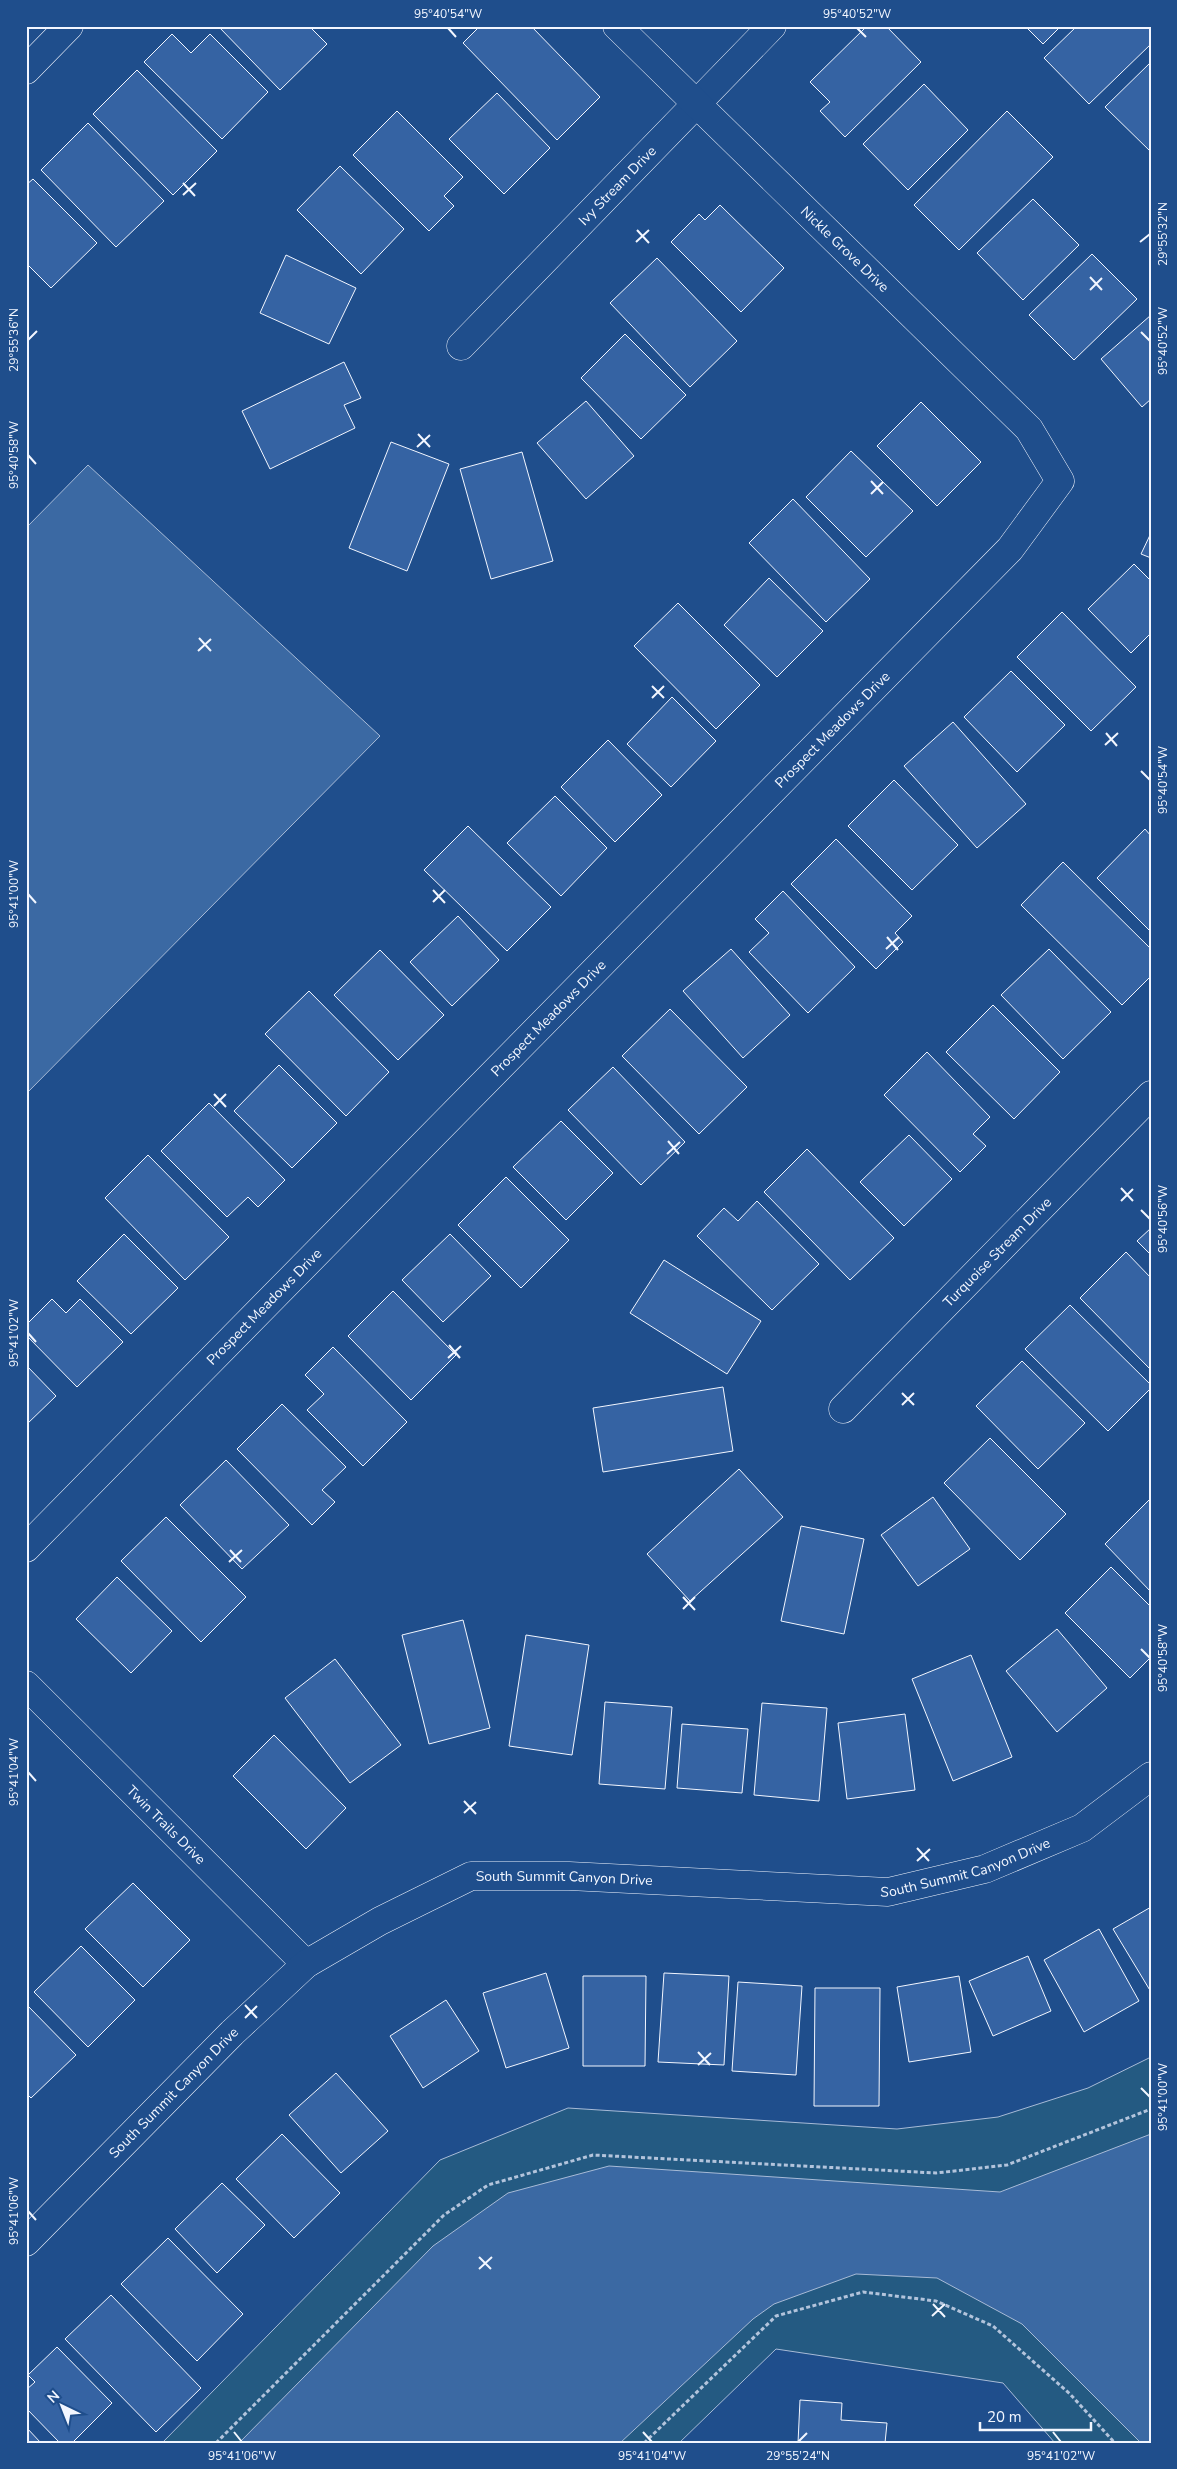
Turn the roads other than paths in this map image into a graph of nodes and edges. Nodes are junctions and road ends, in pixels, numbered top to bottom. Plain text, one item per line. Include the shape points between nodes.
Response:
1 (69, 26) edge
2 (617, 26) edge
3 (772, 26) edge
4 (26, 70) edge
5 (696, 104) junction
6 (461, 346) dead end
7 (1060, 481) joint
8 (1151, 1095) edge
9 (843, 1409) dead end
10 (26, 1548) edge
11 (26, 1685) edge
12 (1151, 1776) edge
13 (306, 1964) junction
14 (26, 2242) edge

1 - 4 street
2 - 5 street, Nickle Grove Drive
3 - 5 street, Ivy Stream Drive
5 - 6 street, Ivy Stream Drive
5 - 7 street, Nickle Grove Drive via 1029,429
7 - 10 street, Prospect Meadows Drive via 1010,549
8 - 9 street, Turquoise Stream Drive
11 - 13 street, Twin Trails Drive
12 - 13 street, South Summit Canyon Drive via 1082,1828 985,1869 888,1892 569,1876 471,1876 380,1921
13 - 14 street, South Summit Canyon Drive via 232,2033

